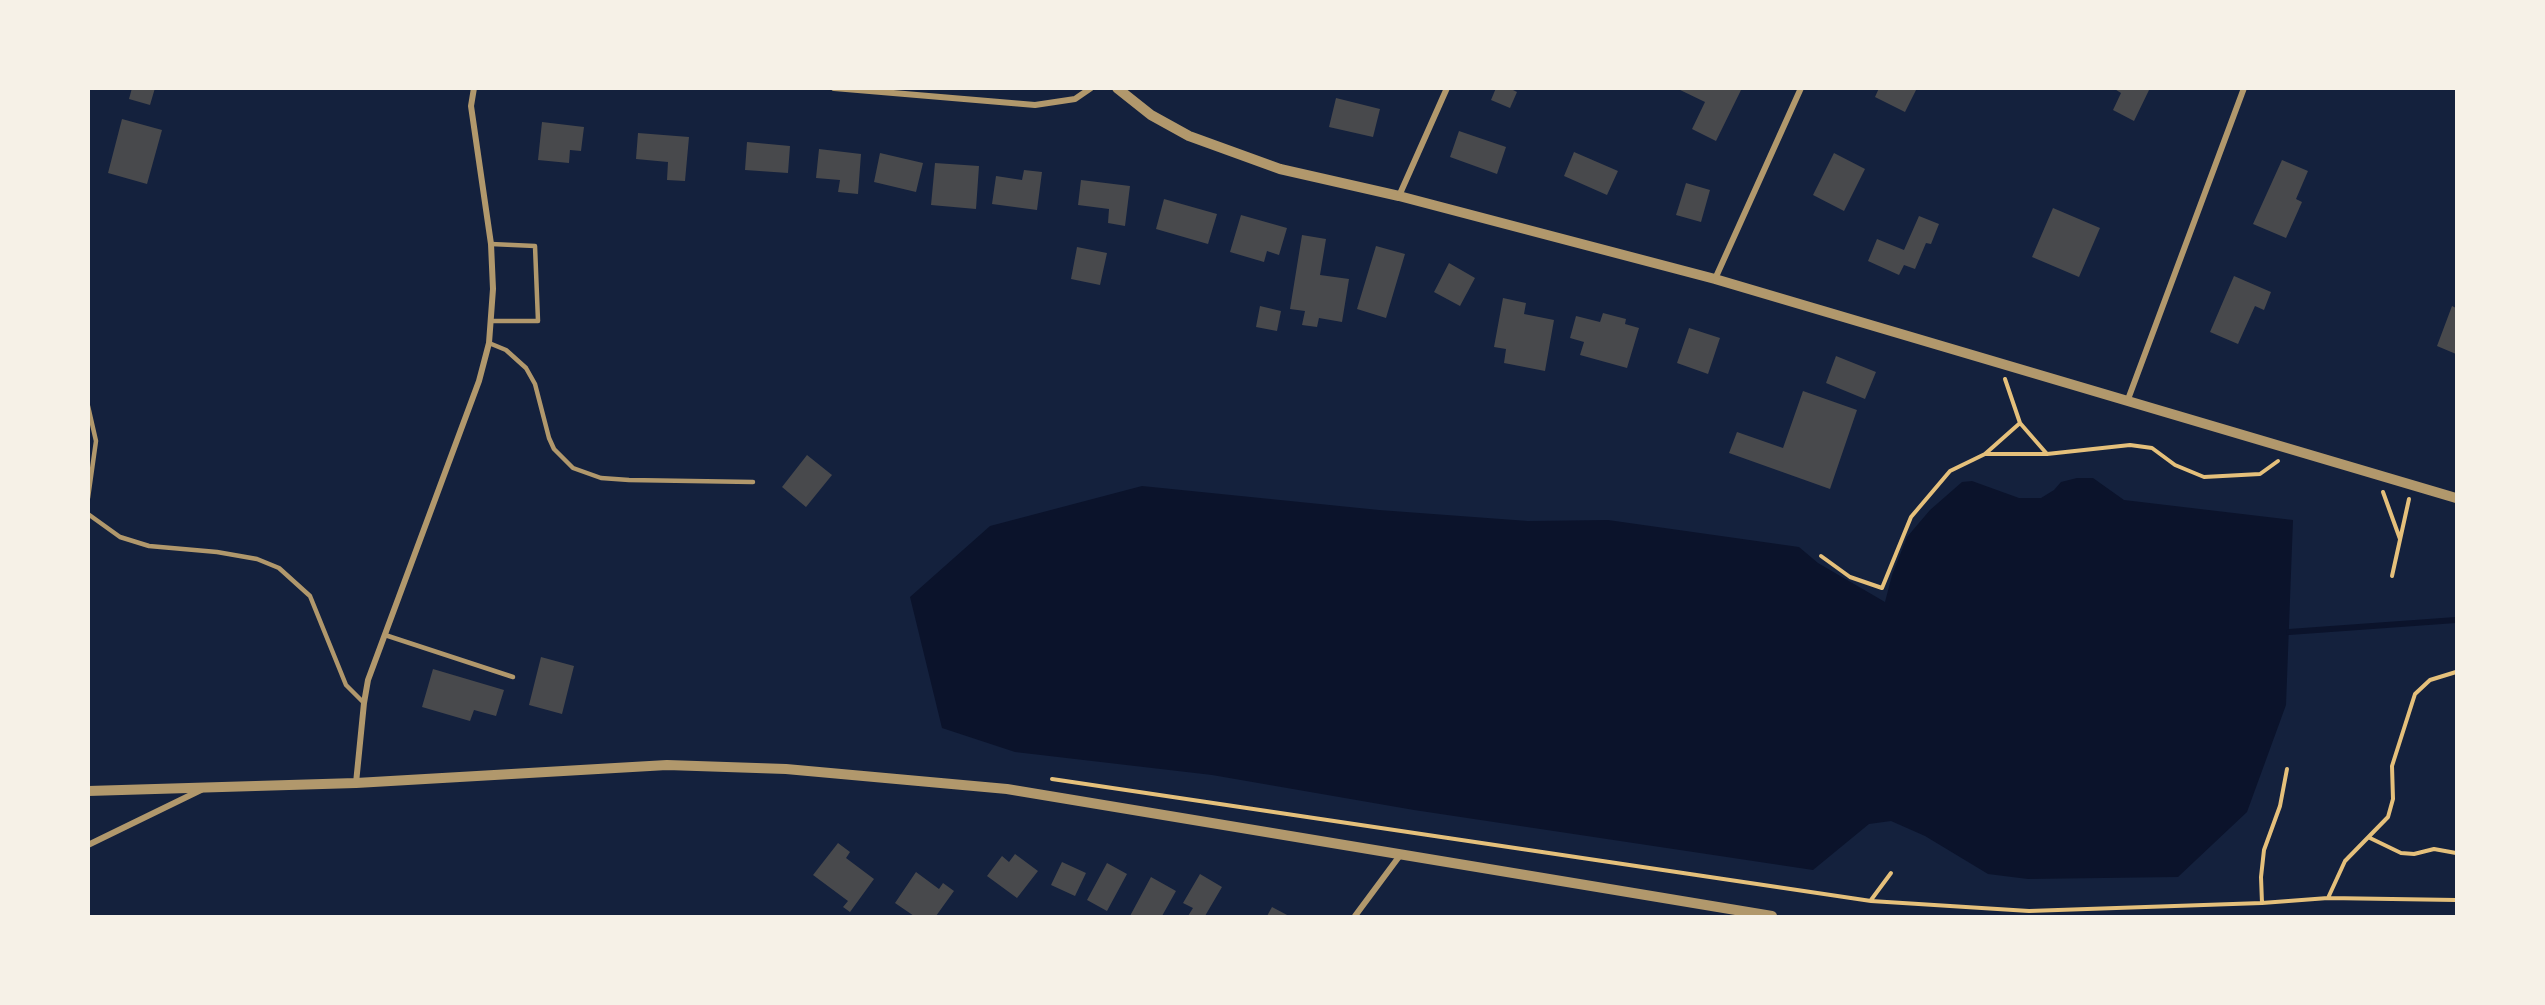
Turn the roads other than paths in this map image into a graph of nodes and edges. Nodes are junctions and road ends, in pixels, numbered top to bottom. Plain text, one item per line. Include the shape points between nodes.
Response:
1 (474, 88) edge
2 (834, 88) edge
3 (1091, 88) edge
4 (1117, 88) edge
5 (1447, 88) edge
6 (1802, 88) edge
7 (2244, 88) edge
8 (1399, 196) junction
9 (491, 244) junction
10 (1715, 279) junction
11 (491, 321) junction
12 (489, 343) junction
13 (2127, 402) junction
14 (88, 406) edge
15 (753, 482) dead end
16 (88, 498) edge
17 (2457, 498) edge
18 (88, 514) edge
19 (385, 636) junction
20 (513, 677) dead end
21 (364, 703) junction
22 (356, 783) junction
23 (207, 787) junction
24 (88, 791) edge
25 (88, 845) edge
26 (1401, 854) junction
27 (1355, 916) edge
28 (1772, 916) edge

1 - 9 street via 471,106
2 - 3 street via 1035,105 1075,99
4 - 8 street via 1151,115 1189,136 1280,169
5 - 8 street
6 - 10 street
7 - 13 street
8 - 10 street
9 - 11 street
9 - 11 lane via 535,246 538,321
10 - 13 street
11 - 12 street
12 - 15 lane via 506,350 526,368 535,384 554,449 573,468 601,478
12 - 19 street via 479,381
13 - 17 street
14 - 16 lane via 96,441
18 - 21 lane via 120,537 149,546 257,559 279,568 310,596 346,685
19 - 20 lane
19 - 21 street via 368,680
21 - 22 street
22 - 23 street
22 - 26 street via 667,765 786,769 1007,789
23 - 24 street
23 - 25 street
26 - 27 street
26 - 28 street

